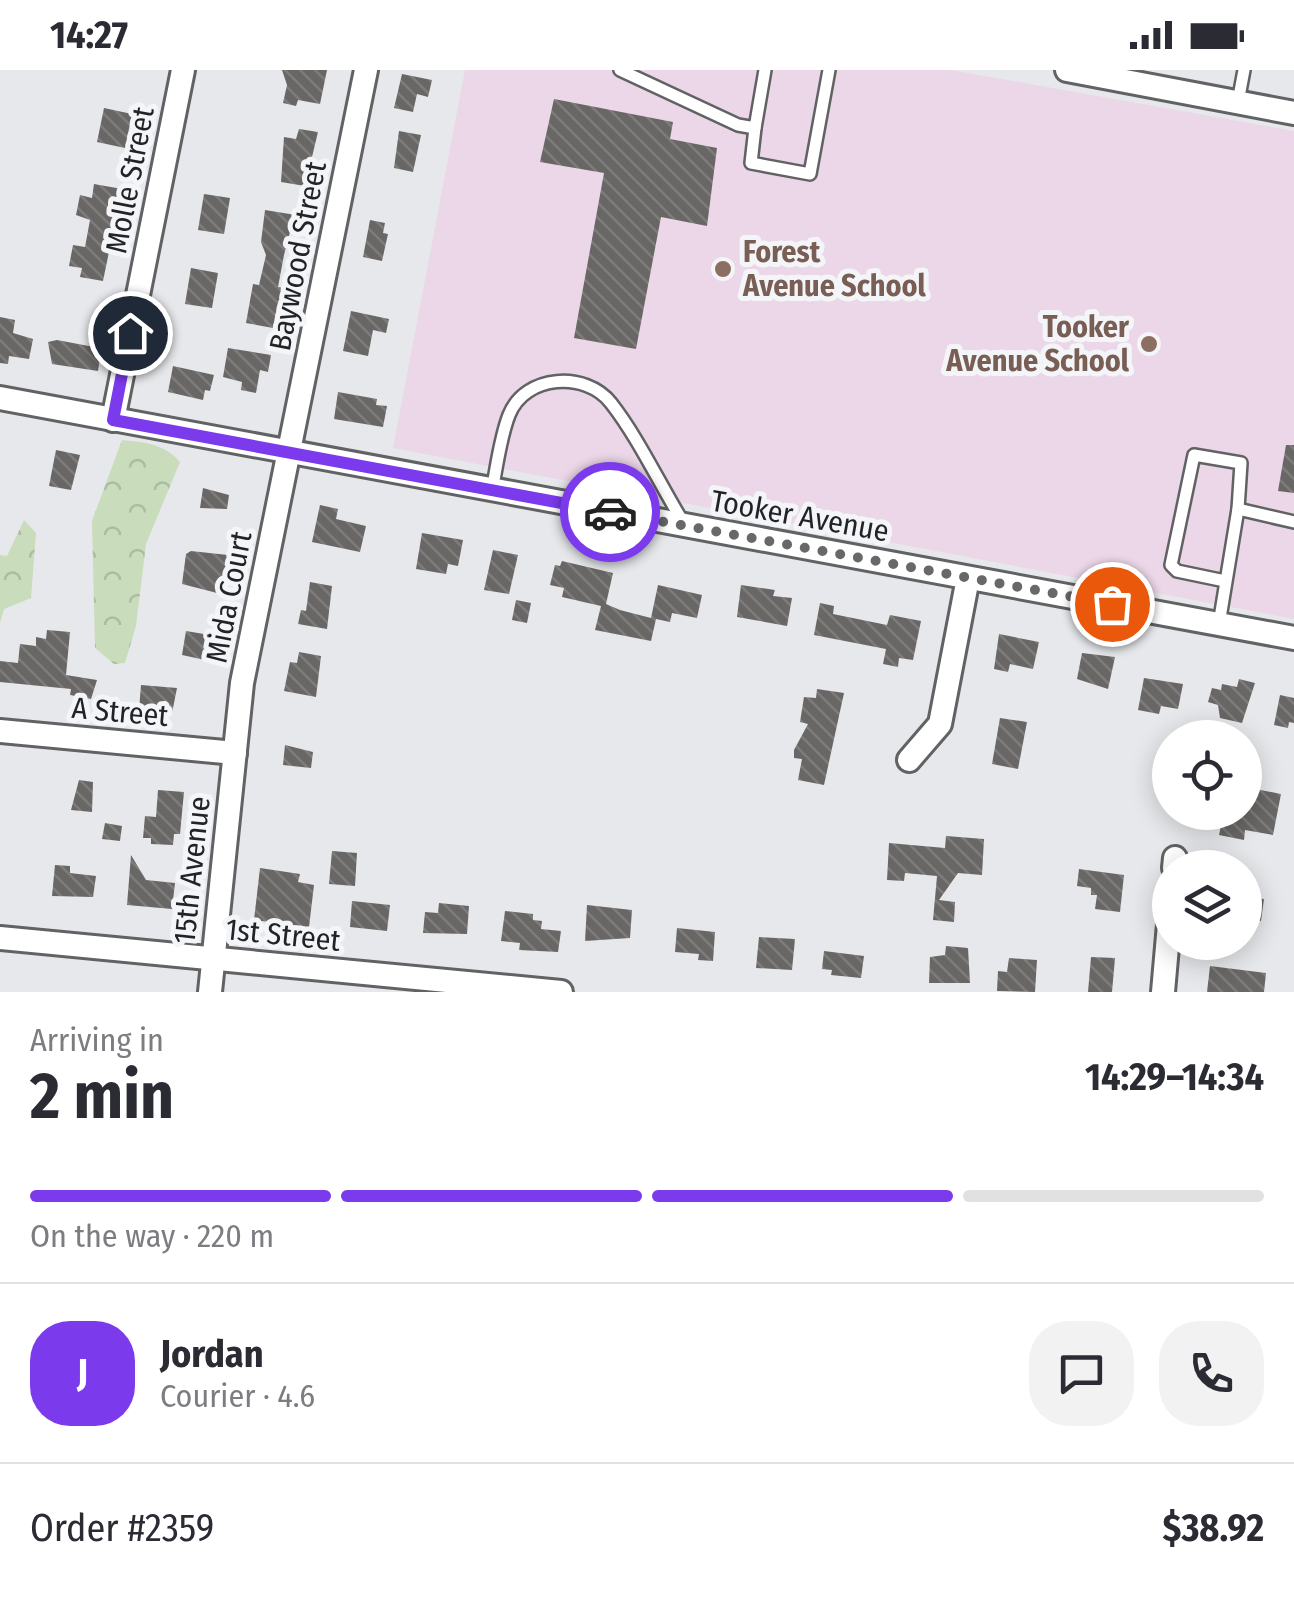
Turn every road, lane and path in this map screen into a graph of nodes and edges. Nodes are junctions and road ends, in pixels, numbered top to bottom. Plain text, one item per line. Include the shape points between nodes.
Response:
1 (183, 70) edge
2 (366, 70) edge
3 (620, 70) edge
4 (765, 70) edge
5 (1066, 70) edge
6 (1244, 70) edge
7 (828, 72) edge
8 (1238, 102) junction
9 (1294, 113) edge
10 (755, 128) junction
11 (0, 398) edge
12 (113, 420) junction
13 (290, 453) junction
14 (492, 490) junction
15 (1238, 509) junction
16 (1294, 522) edge
17 (685, 526) junction
18 (968, 578) junction
19 (1226, 581) junction
20 (1219, 624) junction
21 (1294, 638) edge
22 (0, 731) edge
23 (234, 754) junction
24 (909, 760) dead end
25 (0, 938) edge
26 (213, 958) junction
27 (1166, 960) edge
28 (210, 992) edge
29 (560, 992) edge
30 (1163, 992) edge

1 - 12 street, Molle Street
2 - 13 street, Baywood Street
3 - 10 lane
4 - 10 lane
5 - 8 street
6 - 8 lane
7 - 10 lane via 810,174 751,163
8 - 9 street
11 - 12 street, Tooker Avenue
12 - 13 street, Tooker Avenue
13 - 14 street, Tooker Avenue
13 - 23 street, Mida Court via 242,683
14 - 17 street, Tooker Avenue
14 - 17 lane via 510,412 540,387 580,382 612,404
15 - 16 lane
15 - 19 lane
15 - 19 lane via 1241,463 1194,455 1171,565
17 - 18 street, Tooker Avenue
18 - 20 street, Tooker Avenue
18 - 24 street via 940,724
19 - 20 lane
20 - 21 street, Tooker Avenue
22 - 23 street, A Street
23 - 26 street, 15th Avenue
25 - 26 street, 1st Street
26 - 28 street, 15th Avenue
26 - 29 street, 1st Street
27 - 30 street

